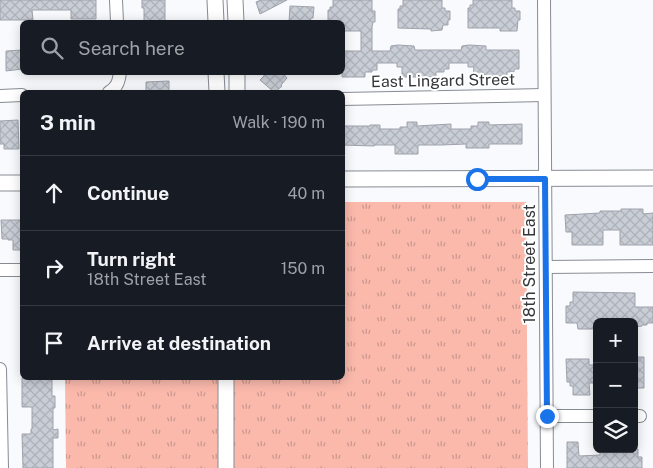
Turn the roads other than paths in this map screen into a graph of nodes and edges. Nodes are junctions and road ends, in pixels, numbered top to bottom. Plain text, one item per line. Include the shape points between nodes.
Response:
1 (116, 0) edge
2 (215, 0) edge
3 (235, 0) edge
4 (544, 0) edge
5 (117, 20) edge
6 (216, 20) edge
7 (236, 20) edge
8 (120, 75) edge
9 (216, 75) edge
10 (237, 75) edge
11 (113, 90) edge
12 (217, 90) edge
13 (237, 90) edge
14 (20, 95) edge
15 (544, 95) junction
16 (0, 96) edge
17 (345, 98) edge
18 (653, 178) edge
19 (345, 179) edge
20 (545, 179) junction
21 (0, 183) edge
22 (20, 183) edge
23 (653, 266) edge
24 (546, 267) junction
25 (0, 270) edge
26 (20, 270) edge
27 (0, 369) edge
28 (226, 380) edge
29 (0, 387) edge
30 (547, 416) junction
31 (593, 416) edge
32 (2, 468) edge
33 (226, 468) edge
34 (547, 468) edge

1 - 5 street
2 - 6 main road
3 - 7 main road
4 - 15 street, 18th Street East
8 - 11 street
9 - 12 main road
10 - 13 main road
14 - 16 street
15 - 17 street, East Lingard Street
15 - 20 street, 18th Street East
18 - 20 main road
19 - 20 main road
20 - 24 street, 18th Street East
21 - 22 main road
23 - 24 street
24 - 30 street, 18th Street East
25 - 26 street
27 - 29 street
28 - 33 main road
29 - 32 street
30 - 31 street
30 - 34 street, 18th Street East

